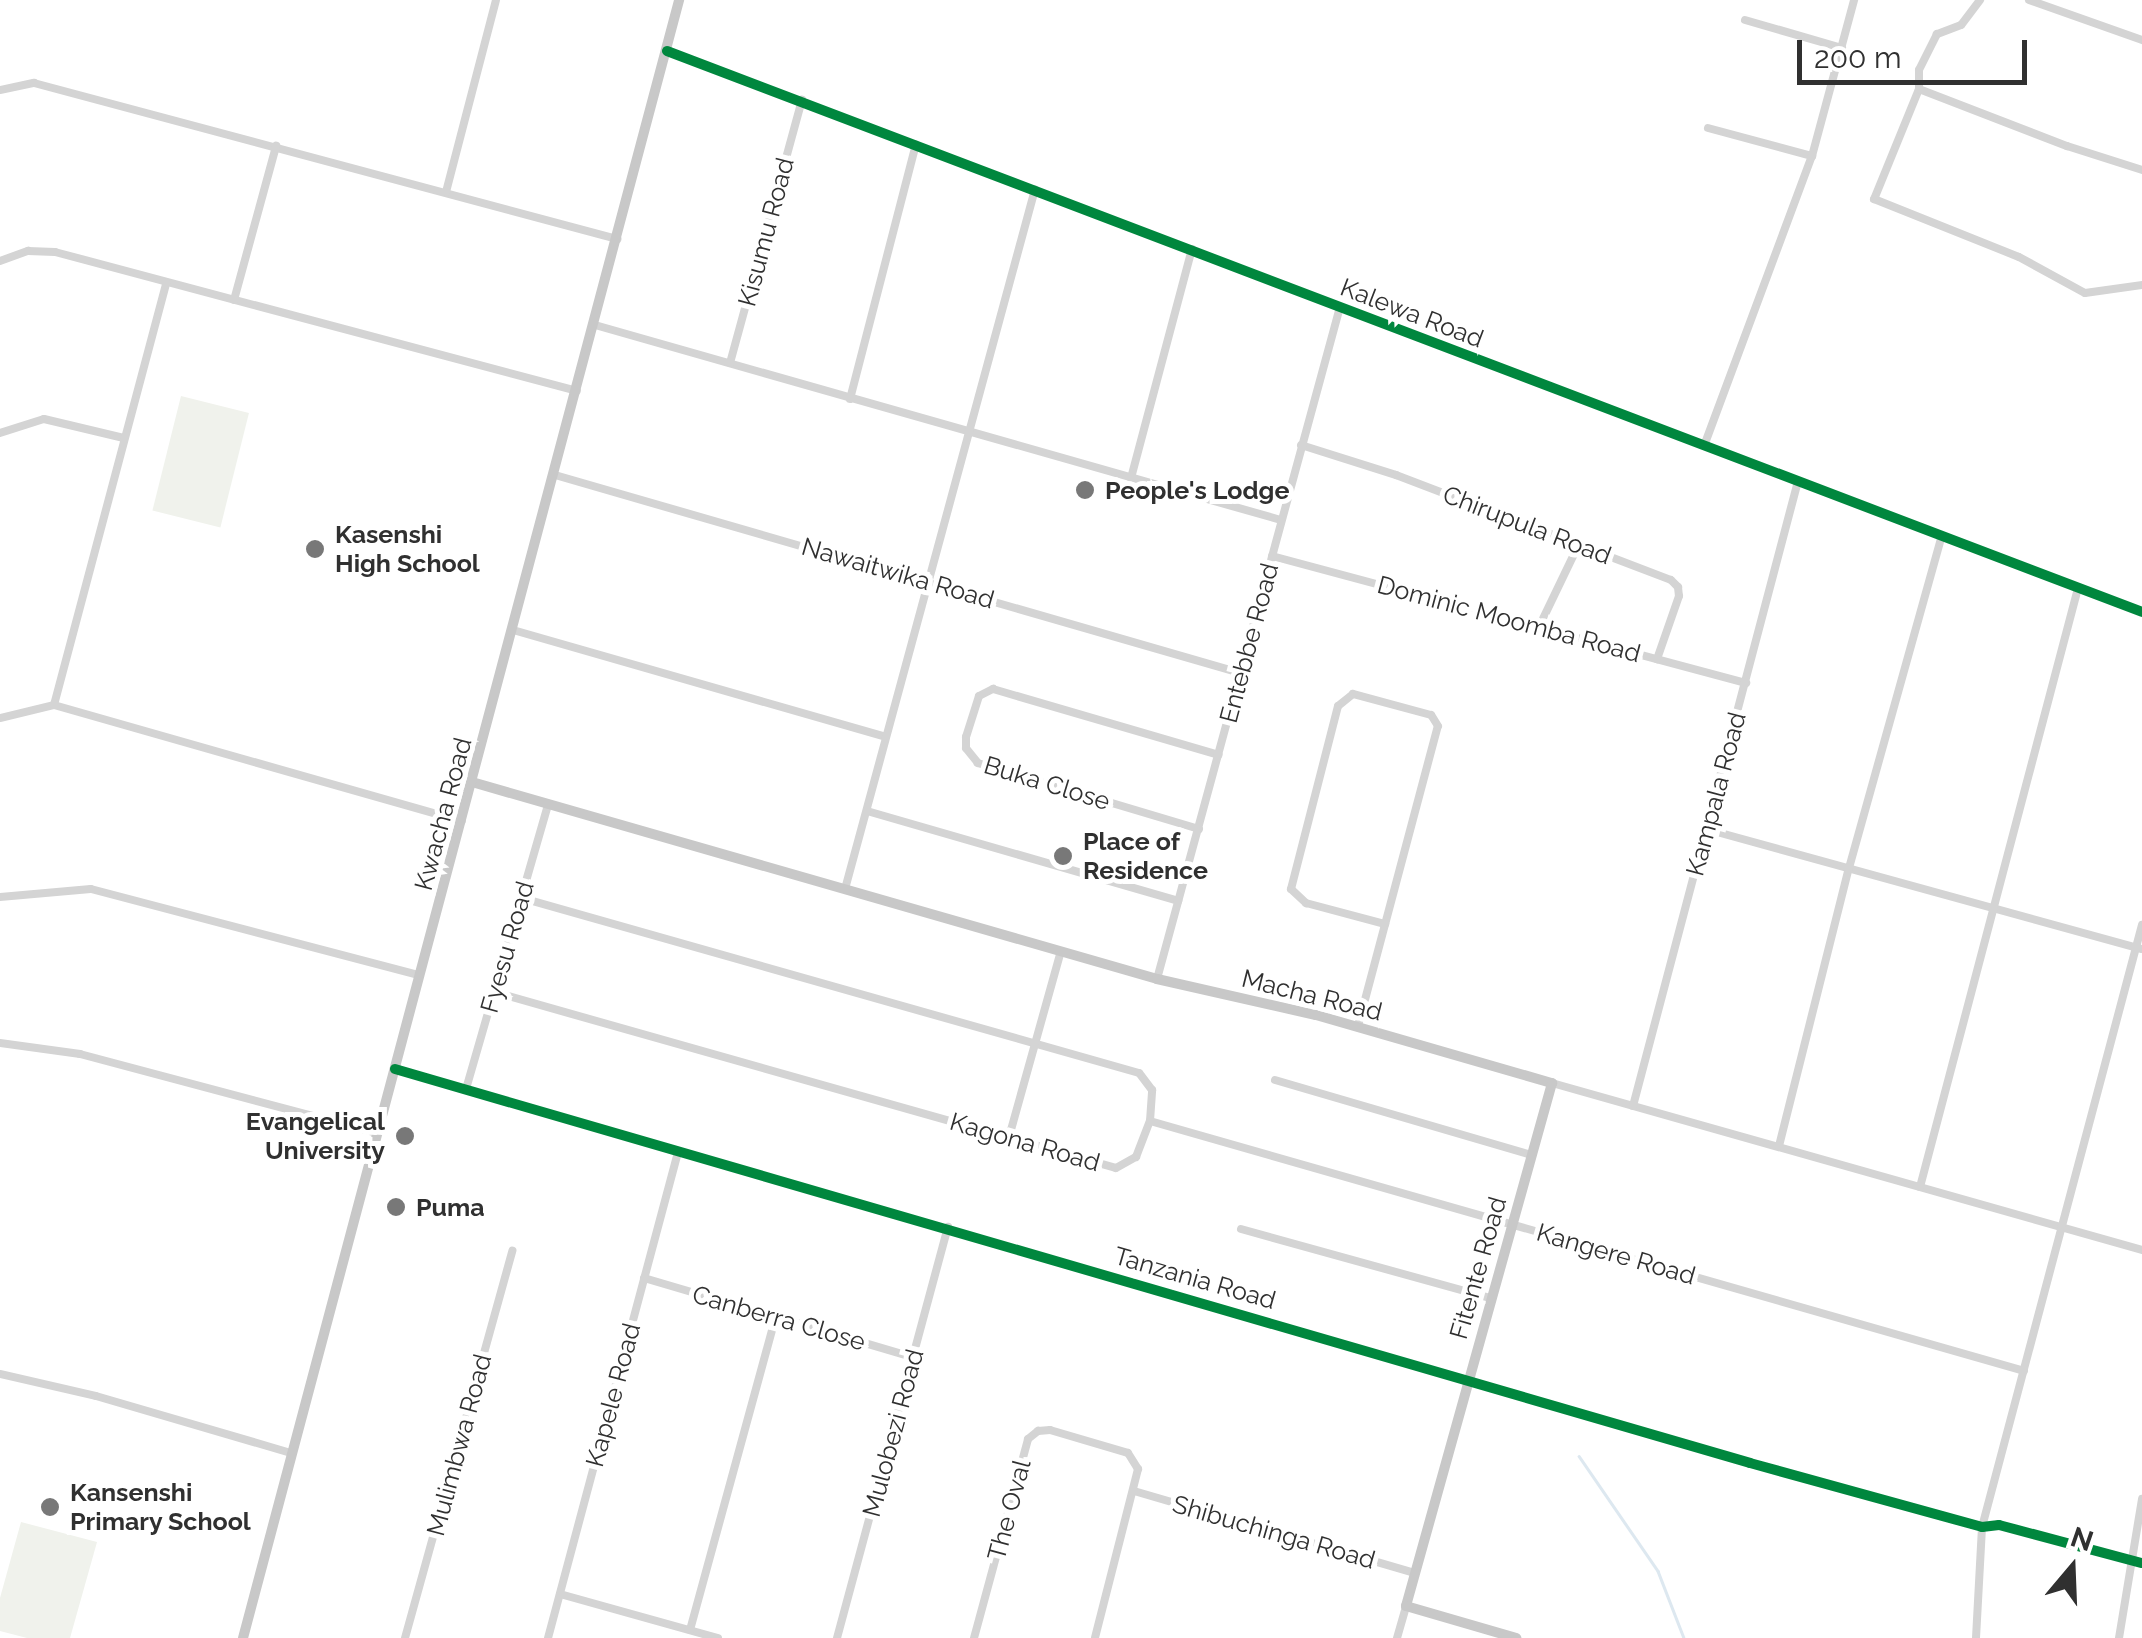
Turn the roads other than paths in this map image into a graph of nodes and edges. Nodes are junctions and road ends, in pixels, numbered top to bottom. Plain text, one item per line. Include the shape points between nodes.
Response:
1 (496, 0) edge
2 (679, 0) edge
3 (1854, 0) edge
4 (1980, 0) edge
5 (2030, 0) edge
6 (1745, 20) dead end
7 (2142, 40) edge
8 (1842, 48) junction
9 (668, 51) junction
10 (1919, 88) junction
11 (0, 90) edge
12 (802, 100) junction
13 (1708, 128) dead end
14 (916, 144) junction
15 (276, 146) junction
16 (1812, 156) junction
17 (2142, 170) edge
18 (1035, 190) junction
19 (446, 192) junction
20 (617, 239) junction
21 (1192, 248) junction
22 (0, 262) edge
23 (166, 284) junction
24 (2142, 285) edge
25 (234, 300) junction
26 (1340, 307) junction
27 (595, 325) junction
28 (730, 364) junction
29 (577, 391) junction
30 (850, 398) junction
31 (968, 432) junction
32 (0, 433) edge
33 (124, 438) junction
34 (1302, 445) junction
35 (1704, 446) junction
36 (555, 475) junction
37 (1130, 478) junction
38 (1798, 481) junction
39 (1282, 520) junction
40 (1942, 536) junction
41 (1579, 544) junction
42 (1272, 556) junction
43 (928, 582) junction
44 (2078, 588) junction
45 (2142, 612) edge
46 (1538, 627) junction
47 (513, 630) junction
48 (1657, 659) junction
49 (1240, 673) junction
50 (1746, 683) junction
51 (54, 705) junction
52 (0, 718) edge
53 (885, 738) junction
54 (1219, 755) junction
55 (472, 782) junction
56 (548, 804) junction
57 (867, 811) junction
58 (462, 821) junction
59 (1198, 829) junction
60 (1706, 829) junction
61 (1850, 868) junction
62 (845, 890) junction
63 (0, 896) edge
64 (522, 898) junction
65 (1178, 901) junction
66 (1991, 904) junction
67 (1385, 924) junction
68 (2142, 925) edge
69 (2139, 949) edge
70 (1061, 951) junction
71 (420, 976) junction
72 (1157, 979) junction
73 (494, 992) junction
74 (1358, 1026) junction
75 (0, 1043) edge
76 (1035, 1044) junction
77 (395, 1069) junction
78 (1275, 1080) dead end
79 (1552, 1083) junction
80 (466, 1088) junction
81 (1633, 1106) junction
82 (1150, 1121) junction
83 (377, 1133) junction
84 (1009, 1137) junction
85 (1779, 1146) junction
86 (678, 1152) junction
87 (1531, 1155) junction
88 (1920, 1187) junction
89 (1511, 1224) junction
90 (2062, 1227) junction
91 (948, 1228) junction
92 (1240, 1228) dead end
93 (2142, 1250) edge
94 (512, 1251) dead end
95 (644, 1278) junction
96 (1490, 1298) junction
97 (776, 1319) junction
98 (913, 1357) junction
99 (2024, 1372) junction
100 (0, 1374) edge
101 (1468, 1378) junction
102 (291, 1452) junction
103 (1134, 1490) junction
104 (2142, 1499) edge
105 (1982, 1527) junction
106 (2129, 1559) junction
107 (2142, 1563) edge
108 (1414, 1573) junction
109 (560, 1594) junction
110 (1406, 1606) junction
111 (690, 1630) junction
112 (243, 1638) edge
113 (405, 1638) edge
114 (548, 1638) edge
115 (718, 1638) edge
116 (837, 1638) edge
117 (974, 1638) edge
118 (1094, 1638) edge
119 (1397, 1638) edge
120 (1516, 1638) edge
121 (1976, 1638) edge
122 (2119, 1638) edge

1 - 19 street
2 - 9 main road, Kwacha Road
3 - 8 street
4 - 10 street via 1961,25 1940,29 1919,70
5 - 7 street
6 - 8 street
8 - 16 street
9 - 12 street, Kalewa Road
9 - 20 main road, Kwacha Road
10 - 17 street
10 - 24 street via 1872,194 1878,203 2019,258 2086,293
11 - 15 street via 34,83
12 - 14 street, Kalewa Road
12 - 28 street, Kisumu Road
13 - 16 street
14 - 18 street, Kalewa Road
14 - 30 street
15 - 19 street
15 - 25 street
16 - 35 street
18 - 21 street, Kalewa Road
18 - 31 street
19 - 20 street
20 - 27 main road, Kwacha Road
21 - 26 street, Kalewa Road
21 - 37 street
22 - 23 street via 55,252
23 - 25 street
23 - 33 street
25 - 29 street
26 - 34 street, Entebbe Road
26 - 35 street, Kalewa Road
27 - 28 street
27 - 29 main road, Kwacha Road
28 - 30 street
29 - 36 main road, Kwacha Road
30 - 31 street
31 - 37 street
31 - 43 street
32 - 33 street via 44,419
33 - 51 street
34 - 39 street, Entebbe Road
34 - 41 street, Chirupula Road
35 - 38 street, Kalewa Road
36 - 43 street, Nawaitwika Road
36 - 47 main road, Kwacha Road
37 - 39 street
38 - 40 street, Kalewa Road
38 - 50 street, Kampala Road
39 - 42 street, Entebbe Road
40 - 44 street, Kalewa Road
40 - 61 street
41 - 46 street
41 - 48 street, Chirupula Road via 1678,586
42 - 46 street, Dominic Moomba Road
42 - 49 street, Entebbe Road
43 - 49 street, Nawaitwika Road
43 - 53 street
44 - 45 street, Kalewa Road
44 - 66 street
46 - 48 street, Dominic Moomba Road
47 - 53 street
47 - 55 main road, Kwacha Road
48 - 50 street, Dominic Moomba Road
49 - 54 street, Entebbe Road
50 - 60 street, Kampala Road
51 - 52 street
51 - 58 street
53 - 57 street
54 - 59 street, Entebbe Road
54 - 59 street, Buka Close via 994,688 979,696 966,738 978,763
55 - 56 main road, Macha Road
55 - 58 main road, Kwacha Road
56 - 62 main road, Macha Road
56 - 64 street, Fyesu Road
57 - 62 street
57 - 65 street
58 - 71 main road, Kwacha Road
59 - 65 street, Entebbe Road
60 - 61 street
60 - 81 street, Kampala Road
61 - 66 street
61 - 85 street
62 - 70 main road, Macha Road
63 - 71 street via 91,889
64 - 73 street, Fyesu Road
64 - 76 street
65 - 72 street, Entebbe Road
66 - 69 street
66 - 88 street
67 - 67 street via 1306,903 1291,889 1346,696 1431,715 1438,726
67 - 74 street
68 - 69 street
69 - 90 street
70 - 72 main road, Macha Road
70 - 76 street
71 - 77 main road, Kwacha Road
72 - 74 main road, Macha Road
73 - 80 street, Fyesu Road
73 - 84 street, Kagona Road
74 - 79 main road, Macha Road
75 - 83 street via 80,1054
76 - 82 street via 1139,1074 1152,1090
76 - 84 street
77 - 80 street, Tanzania Road
77 - 83 main road, Kwacha Road
78 - 87 street
79 - 81 street, Macha Road
79 - 87 main road, Fitente Road
80 - 86 street, Tanzania Road
81 - 85 street, Macha Road
82 - 84 street, Kagona Road via 1136,1157 1116,1168
82 - 89 street, Kangere Road
83 - 102 main road, Kwacha Road
85 - 88 street, Macha Road
86 - 91 street, Tanzania Road
86 - 95 street, Kapele Road
87 - 89 main road, Fitente Road
88 - 90 street, Macha Road
89 - 96 main road, Fitente Road
89 - 99 street, Kangere Road
90 - 93 street, Macha Road
90 - 99 street
91 - 98 street, Mulobezi Road
91 - 101 street, Tanzania Road
92 - 96 street
94 - 113 street, Mulimbwa Road
95 - 97 street, Canberra Close
95 - 109 street, Kapele Road
96 - 101 main road, Fitente Road
97 - 98 street, Canberra Close
97 - 111 street
98 - 116 street, Mulobezi Road
99 - 105 street
100 - 102 street
101 - 105 street, Tanzania Road
101 - 108 main road, Fitente Road
102 - 112 main road, Kwacha Road
103 - 108 street, Shibuchinga Road
103 - 117 street, The Oval via 1138,1469 1128,1453 1050,1430 1028,1439
103 - 118 street
104 - 106 street
105 - 106 street, Tanzania Road via 1999,1525
105 - 121 street
106 - 107 street, Tanzania Road
106 - 122 street
108 - 110 main road, Fitente Road
109 - 111 street
109 - 114 street, Kapele Road
110 - 119 street, Fitente Road
110 - 120 main road
111 - 115 street

